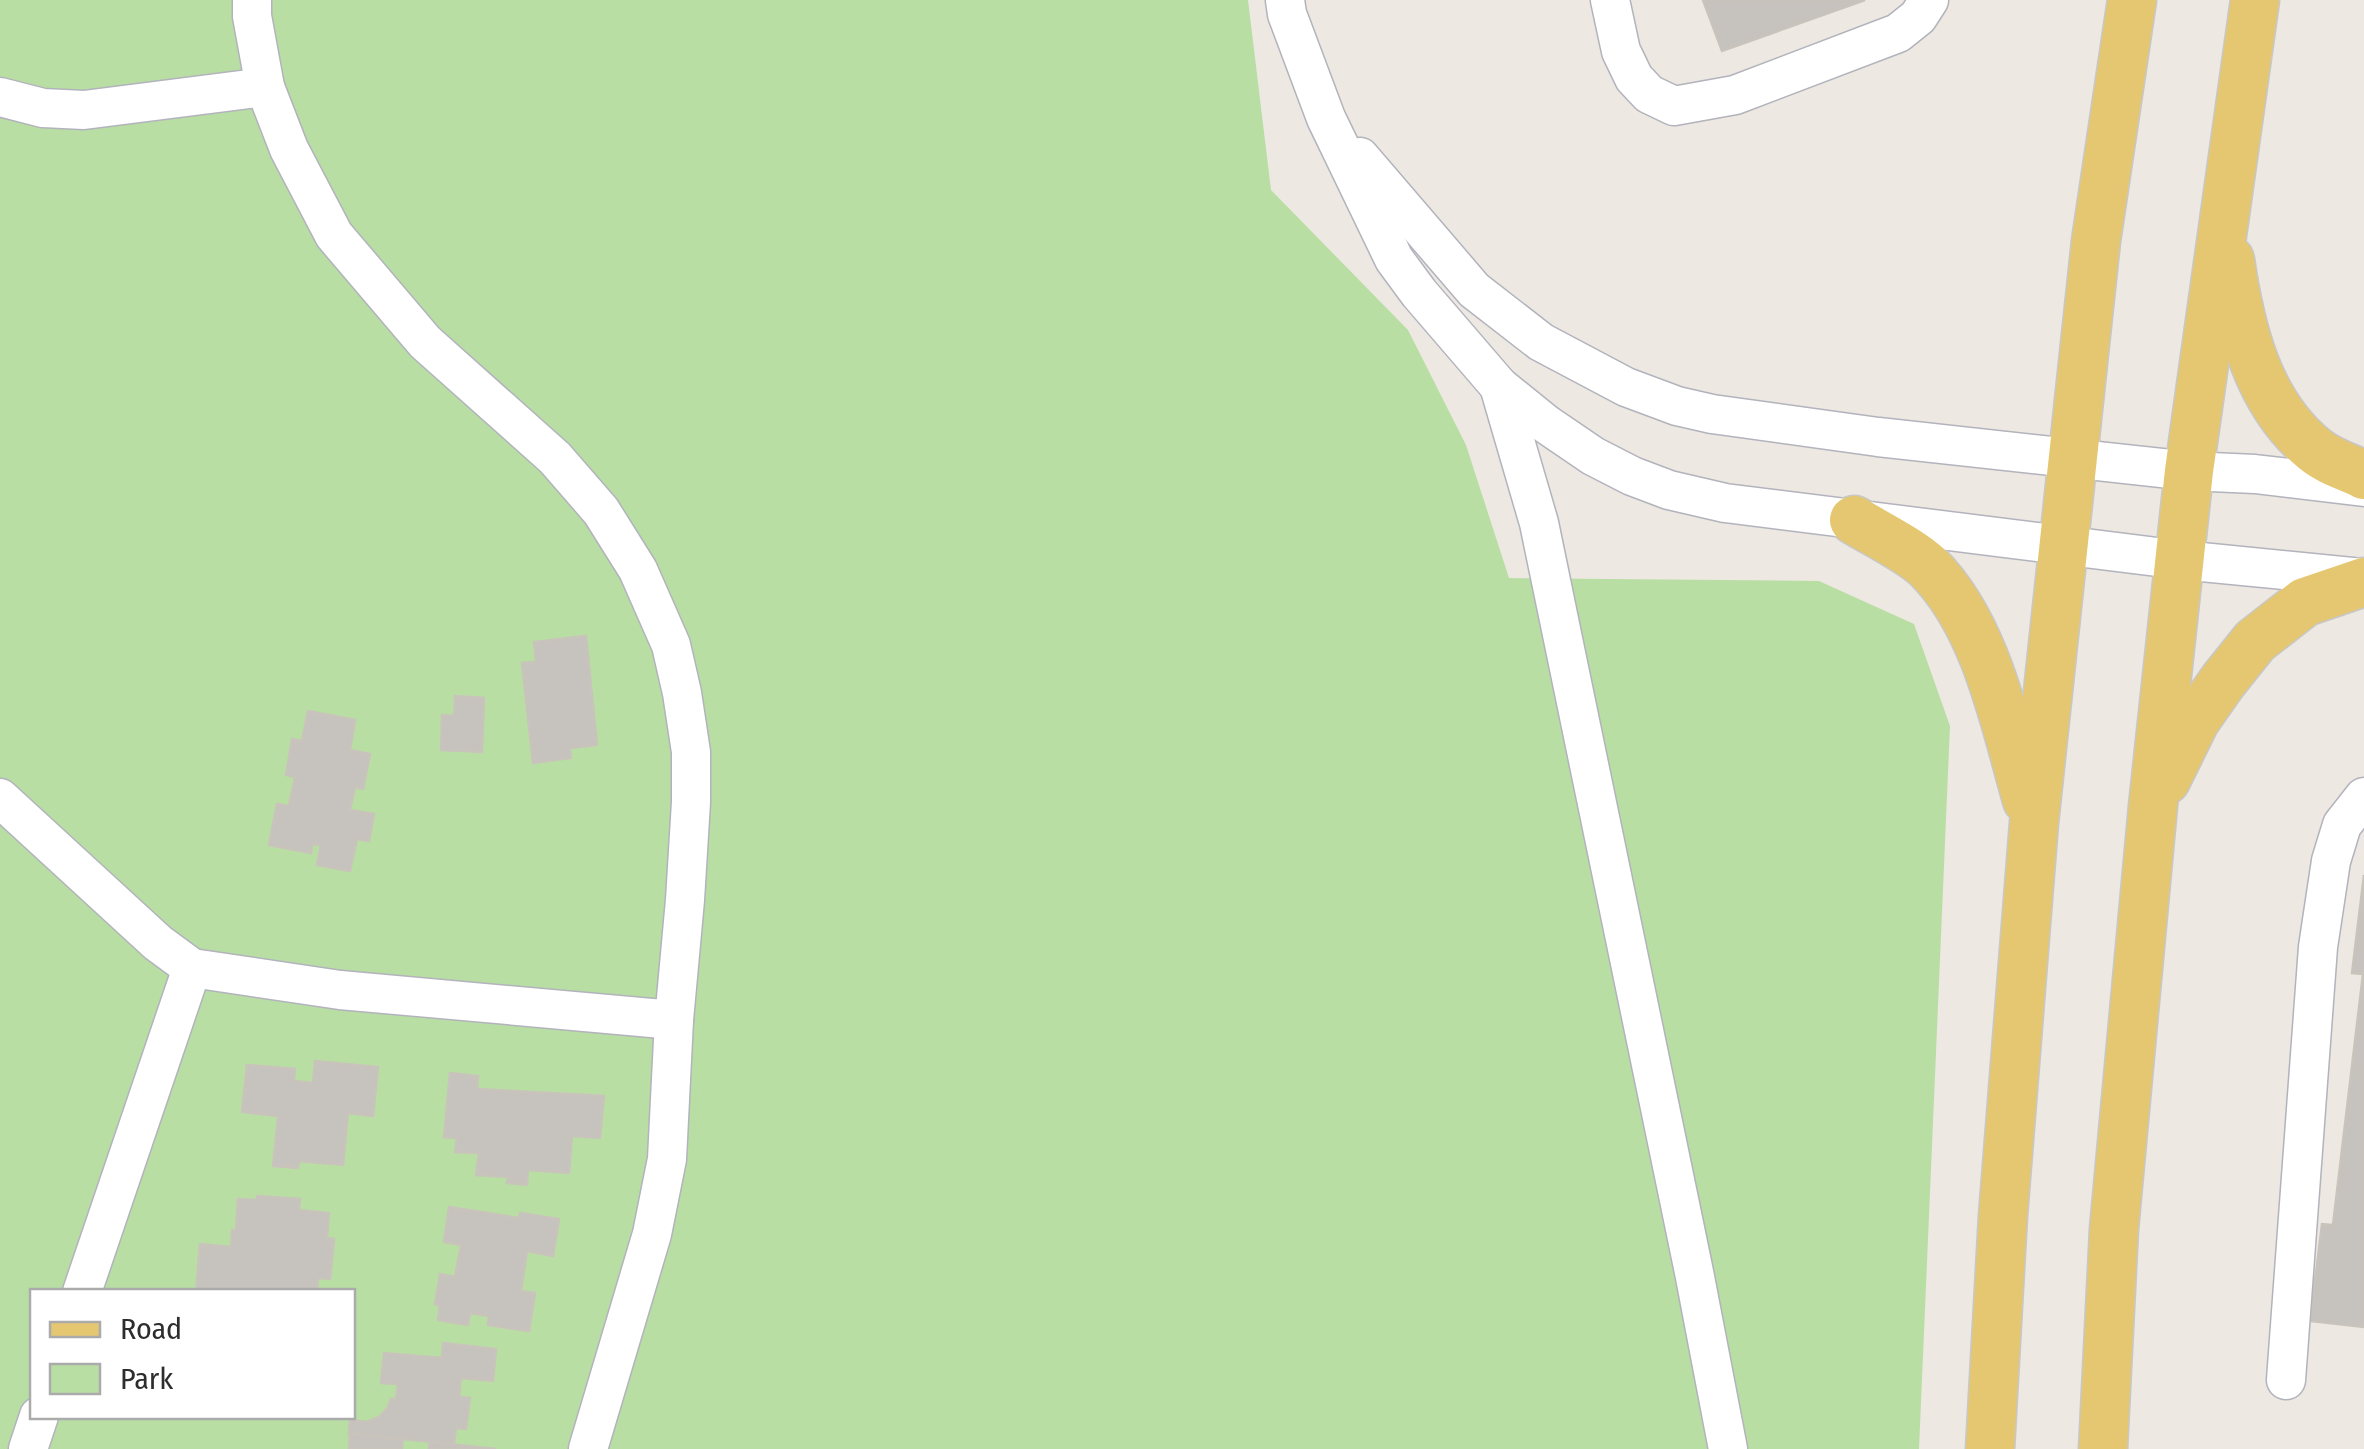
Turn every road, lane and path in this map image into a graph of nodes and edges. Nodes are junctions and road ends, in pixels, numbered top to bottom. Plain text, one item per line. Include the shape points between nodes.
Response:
1 (252, 0) edge
2 (1286, 0) edge
3 (1610, 0) edge
4 (1929, 0) edge
5 (2132, 0) edge
6 (2256, 0) edge
7 (265, 87) junction
8 (0, 97) edge
9 (1326, 118) junction
10 (2223, 218) junction
11 (1500, 386) junction
12 (2072, 457) junction
13 (2189, 471) junction
14 (2364, 475) edge
15 (2364, 487) edge
16 (1854, 520) junction
17 (2062, 545) junction
18 (2180, 560) junction
19 (2364, 580) edge
20 (2364, 797) edge
21 (0, 798) edge
22 (2153, 806) junction
23 (2034, 823) junction
24 (192, 968) junction
25 (674, 1020) junction
26 (83, 1289) edge
27 (2286, 1380) dead end
28 (38, 1419) edge
29 (28, 1449) edge
30 (588, 1449) edge
31 (1728, 1449) edge
32 (1990, 1449) edge
33 (2103, 1449) edge

1 - 7 street
2 - 9 street
3 - 4 street via 1634,78 1674,106 1735,94 1898,32
5 - 12 main road
6 - 10 main road
7 - 8 street via 84,110
7 - 25 street via 334,235 425,342 555,458 602,512 638,570 671,645 691,752
9 - 11 street via 1394,260
9 - 12 street via 1474,290 1541,342 1626,387 1677,406 1749,420
10 - 13 main road
10 - 14 main road via 2237,305 2267,390 2316,451
11 - 16 street via 1546,424 1632,476 1725,503
11 - 31 street via 1539,523
12 - 13 street
12 - 17 main road
13 - 15 street
13 - 18 main road
16 - 17 street
16 - 23 main road via 1925,564 1953,598 1976,638
17 - 18 street
17 - 23 main road
18 - 19 street
18 - 22 main road
19 - 22 main road via 2305,602 2256,641 2195,721
20 - 27 street via 2342,825 2318,946
21 - 24 street
22 - 33 main road via 2114,1228
23 - 32 main road
24 - 25 street via 340,990
24 - 26 street
25 - 30 street via 667,1159 652,1234
28 - 29 street

